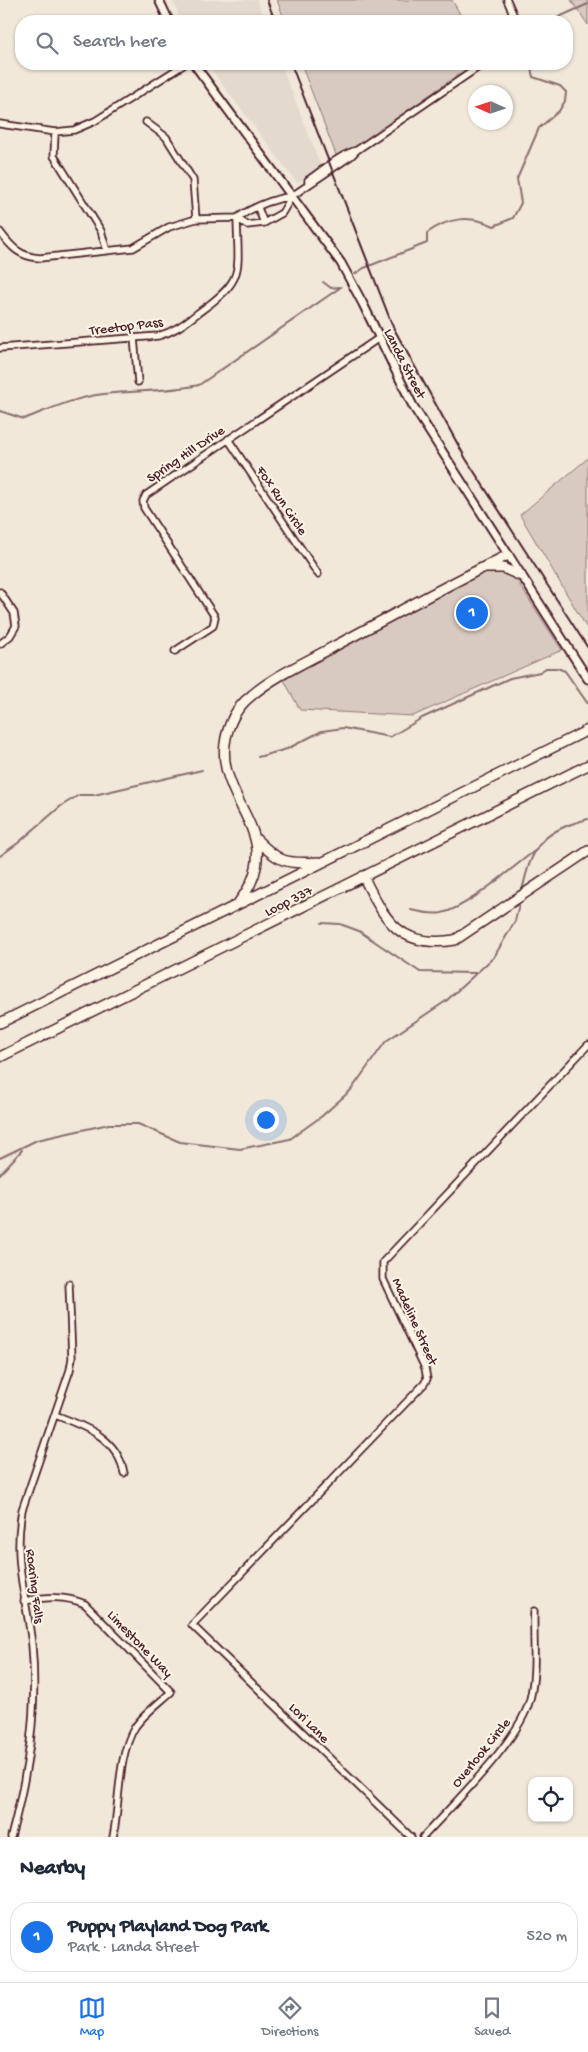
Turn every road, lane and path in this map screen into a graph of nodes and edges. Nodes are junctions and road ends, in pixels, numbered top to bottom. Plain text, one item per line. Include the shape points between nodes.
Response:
1 (159, 0) edge
2 (507, 0) edge
3 (166, 15) edge
4 (513, 15) edge
5 (175, 70) edge
6 (198, 70) edge
7 (474, 70) edge
8 (146, 122) dead end
9 (0, 124) edge
10 (55, 132) junction
11 (292, 196) junction
12 (258, 208) junction
13 (237, 218) junction
14 (196, 219) junction
15 (264, 222) junction
16 (0, 232) edge
17 (107, 252) junction
18 (134, 338) junction
19 (379, 338) junction
20 (0, 348) edge
21 (138, 382) dead end
22 (228, 439) junction
23 (508, 555) junction
24 (480, 569) junction
25 (318, 574) dead end
26 (521, 576) junction
27 (0, 592) edge
28 (0, 644) edge
29 (175, 651) dead end
30 (588, 679) edge
31 (588, 730) edge
32 (588, 765) edge
33 (257, 840) junction
34 (588, 851) edge
35 (323, 862) junction
36 (363, 876) junction
37 (237, 905) junction
38 (0, 1023) edge
39 (588, 1045) edge
40 (0, 1057) edge
41 (69, 1284) dead end
42 (55, 1415) junction
43 (124, 1473) dead end
44 (24, 1601) junction
45 (534, 1611) dead end
46 (192, 1625) joint
47 (11, 1837) edge
48 (113, 1837) edge
49 (411, 1837) edge
50 (424, 1837) edge

1 - 3 street
2 - 4 street
5 - 10 street via 89,124
6 - 11 street, Landa Street
7 - 11 street
8 - 14 street via 166,137 193,180
9 - 10 street
10 - 17 street via 54,156 101,230
11 - 12 street
11 - 15 street via 282,213
11 - 19 street, Landa Street via 341,263
12 - 13 street
12 - 15 street
13 - 14 street
13 - 15 street via 248,224
13 - 18 street, Treetop Pass via 238,270 228,290 172,331
14 - 17 street via 168,227 133,248
16 - 17 street via 16,252 32,258
18 - 20 street, Treetop Pass
18 - 21 street
19 - 22 street, Spring Hill Drive
19 - 23 street, Landa Street via 412,406
22 - 25 street, Fox Run Circle
22 - 29 street, Spring Hill Drive via 146,495 143,501 144,508 215,617 213,626
23 - 24 main road
23 - 26 street, Landa Street
24 - 26 main road via 503,568
24 - 33 main road via 270,682 241,705 228,729 224,759 232,788
26 - 30 street, Landa Street
27 - 28 street via 14,613 16,626
31 - 35 main road
32 - 36 main road, Loop 337
33 - 35 main road via 275,858 294,863
33 - 37 main road via 259,860 254,880
34 - 36 main road via 455,940 435,943 415,939 396,928 380,909
35 - 37 main road
36 - 40 main road, Loop 337
37 - 38 main road
39 - 46 street, Madeline Street via 383,1262 383,1279 425,1368 427,1379 424,1384
41 - 42 street, Roaring Falls via 72,1358
42 - 43 street via 86,1427 105,1439 116,1450
42 - 44 street, Roaring Falls via 22,1510 18,1532
44 - 47 street, Roaring Falls via 32,1644 34,1717 25,1784
44 - 48 street, Limestone Way via 56,1596 85,1604 171,1692 139,1721 131,1735 125,1752
45 - 50 street, Overlook Circle via 531,1692 521,1721 494,1758
46 - 49 street, Lori Lane

